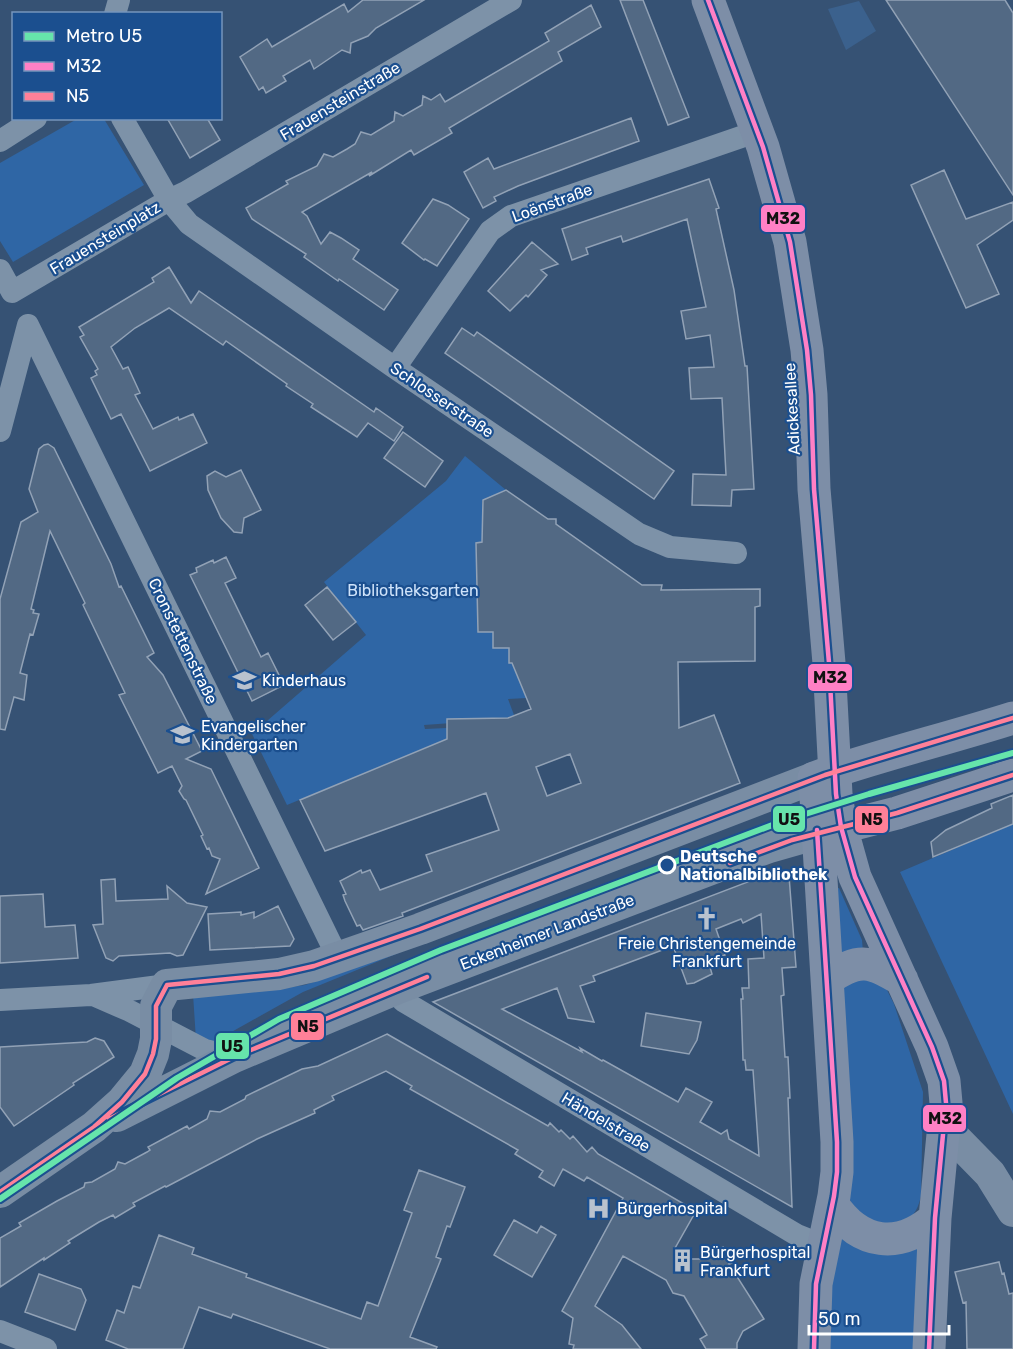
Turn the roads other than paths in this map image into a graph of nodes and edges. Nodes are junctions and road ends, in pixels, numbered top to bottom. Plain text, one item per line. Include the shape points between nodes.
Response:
1 (510, 0) edge
2 (689, 0) edge
3 (708, 0) edge
4 (33, 120) edge
5 (123, 120) edge
6 (741, 137) junction
7 (0, 141) edge
8 (169, 200) junction
9 (0, 270) edge
10 (394, 368) junction
11 (0, 431) edge
12 (736, 554) dead end
13 (1013, 718) edge
14 (824, 775) junction
15 (1013, 775) edge
16 (829, 830) junction
17 (338, 958) junction
18 (828, 979) junction
19 (902, 980) junction
20 (167, 985) junction
21 (398, 988) junction
22 (91, 995) junction
23 (0, 1000) edge
24 (157, 1025) junction
25 (234, 1057) junction
26 (94, 1126) junction
27 (944, 1127) junction
28 (0, 1192) edge
29 (833, 1205) junction
30 (1013, 1210) edge
31 (935, 1218) junction
32 (822, 1245) junction
33 (0, 1331) edge
34 (46, 1349) edge
35 (814, 1349) edge
36 (929, 1349) edge

1 - 8 street, Frauensteinstraße
2 - 6 main road, Adickesallee
3 - 14 main road, Adickesallee via 764,147 790,242 807,350 829,663
4 - 7 street
5 - 8 street, Frauensteinplatz
6 - 10 street, Loënstraße via 511,216 490,231
6 - 14 main road, Adickesallee via 765,219 787,337
8 - 9 street, Frauensteinplatz via 12,292
8 - 10 street, Schlosserstraße via 189,224
10 - 12 street, Schlosserstraße via 639,534 670,547
11 - 17 street, Cronstettenstraße via 28,325
13 - 14 main road
14 - 16 main road, Adickesallee
14 - 17 main road
15 - 16 main road, Eckenheimer Landstraße via 897,813
16 - 18 main road
16 - 19 main road
16 - 21 main road, Eckenheimer Landstraße via 769,847
17 - 20 main road via 279,974
18 - 19 main road via 861,963 882,968
18 - 29 main road via 837,1142
19 - 27 main road via 944,1081
20 - 22 street
20 - 24 main road, Eckenheimer Landstraße via 156,1006
21 - 25 main road, Eckenheimer Landstraße
21 - 32 street, Händelstraße via 403,1001 797,1236
22 - 23 street
22 - 24 street
24 - 25 street via 205,1050
24 - 26 main road, Eckenheimer Landstraße via 153,1054 145,1074 122,1102
25 - 26 main road, Eckenheimer Landstraße
26 - 28 main road, Eckenheimer Landstraße
27 - 30 main road via 990,1174
27 - 31 main road
29 - 31 main road via 856,1230 879,1239 908,1236
29 - 32 main road
31 - 36 main road
32 - 35 main road
33 - 34 street

